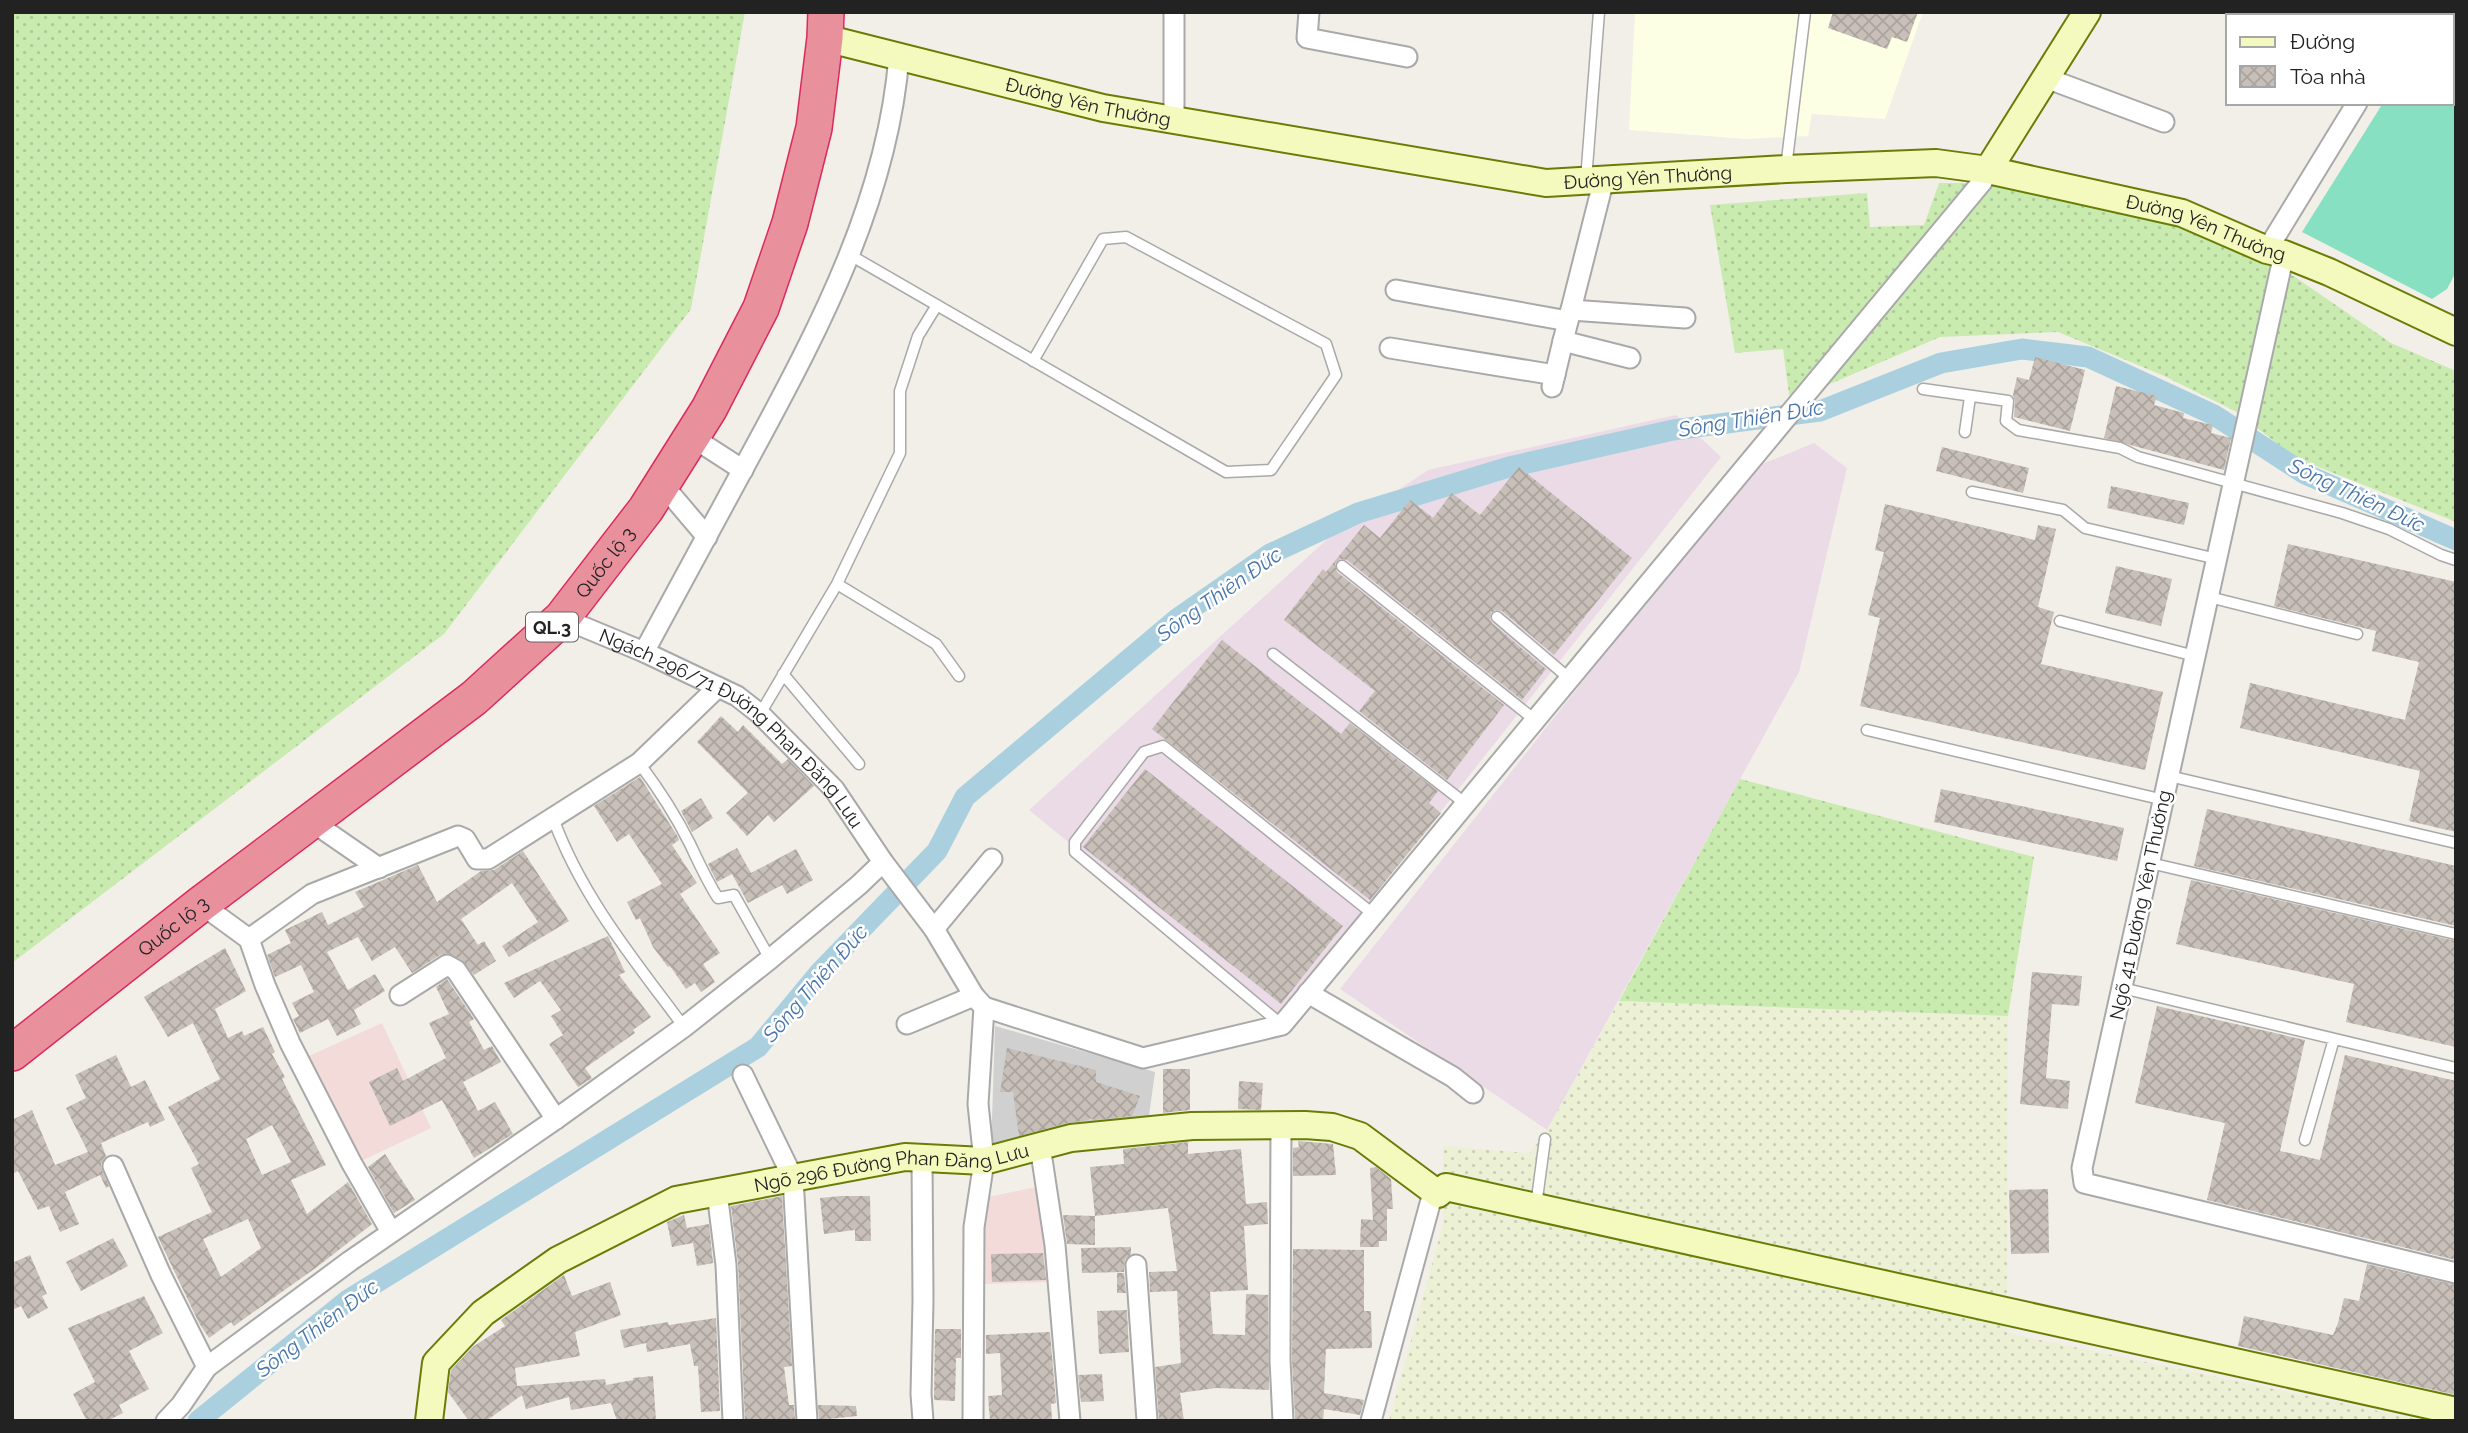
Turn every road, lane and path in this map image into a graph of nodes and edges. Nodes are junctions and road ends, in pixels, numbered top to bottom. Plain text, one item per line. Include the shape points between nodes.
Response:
1 (1174, 12) edge
2 (1309, 12) edge
3 (1599, 12) edge
4 (1805, 12) edge
5 (2087, 12) edge
6 (826, 25) edge
7 (899, 57) junction
8 (1407, 57) dead end
9 (2046, 78) junction
10 (2356, 105) edge
11 (1174, 120) junction
12 (2164, 122) dead end
13 (1786, 169) junction
14 (1988, 170) junction
15 (1595, 180) junction
16 (2276, 252) junction
17 (850, 255) junction
18 (1396, 290) dead end
19 (937, 305) junction
20 (1569, 315) junction
21 (1685, 318) dead end
22 (2454, 328) edge
23 (1563, 341) junction
24 (1390, 348) dead end
25 (1630, 358) dead end
26 (1033, 361) junction
27 (1923, 389) dead end
28 (1969, 397) junction
29 (1965, 432) dead end
30 (692, 437) junction
31 (743, 470) junction
32 (2234, 483) junction
33 (662, 484) junction
34 (1972, 492) dead end
35 (707, 537) junction
36 (2217, 559) junction
37 (2456, 560) edge
38 (1342, 566) dead end
39 (837, 584) junction
40 (2208, 597) junction
41 (1497, 617) dead end
42 (562, 618) junction
43 (2060, 621) dead end
44 (2357, 634) dead end
45 (644, 652) junction
46 (1273, 654) dead end
47 (2195, 656) junction
48 (783, 674) junction
49 (959, 676) dead end
50 (1570, 679) junction
51 (718, 687) junction
52 (760, 714) junction
53 (1535, 720) junction
54 (1867, 730) dead end
55 (639, 763) junction
56 (859, 764) dead end
57 (2169, 776) junction
58 (2164, 800) junction
59 (1466, 804) junction
60 (553, 818) junction
61 (311, 821) junction
62 (2456, 844) edge
63 (992, 859) dead end
64 (884, 863) junction
65 (2150, 863) junction
66 (379, 868) junction
67 (201, 904) junction
68 (1373, 914) junction
69 (931, 925) junction
70 (2456, 934) edge
71 (249, 939) junction
72 (770, 959) junction
73 (2122, 988) junction
74 (1308, 993) junction
75 (400, 995) dead end
76 (979, 1002) junction
77 (907, 1024) dead end
78 (1282, 1025) junction
79 (684, 1027) junction
80 (2334, 1039) junction
81 (12, 1053) edge
82 (2456, 1068) edge
83 (743, 1075) dead end
84 (1473, 1093) dead end
85 (556, 1119) junction
86 (1281, 1125) junction
87 (1545, 1139) dead end
88 (2305, 1140) dead end
89 (1040, 1146) junction
90 (922, 1158) junction
91 (984, 1161) junction
92 (113, 1166) dead end
93 (793, 1178) junction
94 (717, 1192) junction
95 (1438, 1194) junction
96 (1536, 1207) junction
97 (391, 1232) junction
98 (1136, 1265) dead end
99 (2456, 1273) edge
100 (207, 1367) junction
101 (2456, 1411) edge
102 (973, 1420) edge
103 (166, 1421) edge
104 (429, 1421) edge
105 (733, 1421) edge
106 (807, 1421) edge
107 (923, 1421) edge
108 (1070, 1421) edge
109 (1147, 1421) edge
110 (1283, 1421) edge
111 (1371, 1421) edge

1 - 11 street
2 - 8 street via 1307,38
3 - 15 lane
4 - 13 lane
5 - 9 street
6 - 7 street, Đường Yên Thường
6 - 30 highway, Quốc lộ 3 / QL.3 via 814,128 790,223 761,308
7 - 11 street, Đường Yên Thường via 1104,108
7 - 17 street via 886,145
9 - 12 street
9 - 14 street
10 - 16 street, Ngõ 41 Đường Yên Thường
11 - 15 street, Đường Yên Thường via 1546,183
13 - 14 street, Đường Yên Thường via 1936,163
13 - 15 street, Đường Yên Thường
14 - 16 street, Đường Yên Thường via 2182,213
14 - 50 street
15 - 20 street
16 - 22 street, Đường Yên Thường
16 - 32 street, Ngõ 41 Đường Yên Thường
17 - 19 lane
17 - 31 street
18 - 20 street
19 - 26 lane
19 - 39 lane via 918,336 900,391 900,453
20 - 21 street
20 - 23 street
23 - 24 street via 1554,381
23 - 25 street
26 - 26 lane via 1226,472 1271,470 1336,375 1326,344 1126,237 1103,239
27 - 28 lane
28 - 29 lane
28 - 32 lane via 2008,401 2006,422 2018,430 2120,448 2137,457
30 - 31 street
30 - 33 highway, Quốc lộ 3 / QL.3
31 - 35 street
32 - 36 street, Ngõ 41 Đường Yên Thường
32 - 37 lane via 2377,525
33 - 35 street
33 - 42 highway, Quốc lộ 3 / QL.3
34 - 36 lane via 2063,510 2085,528
35 - 45 street
36 - 40 street, Ngõ 41 Đường Yên Thường
38 - 53 lane
39 - 48 lane
39 - 49 lane via 936,645
40 - 44 lane
40 - 47 street, Ngõ 41 Đường Yên Thường
41 - 50 lane
42 - 45 street, Ngách 296/71 Đường Phan Đăng Lưu
42 - 61 highway, Quốc lộ 3 / QL.3 via 474,698
43 - 47 lane
45 - 51 street, Ngách 296/71 Đường Phan Đăng Lưu
46 - 59 lane
47 - 57 street, Ngõ 41 Đường Yên Thường
48 - 52 lane
48 - 56 lane
50 - 53 street
51 - 52 street, Ngách 296/71 Đường Phan Đăng Lưu
51 - 55 street
52 - 64 street, Ngách 296/71 Đường Phan Đăng Lưu via 834,789
53 - 59 street
54 - 58 lane
55 - 60 street
55 - 72 lane via 656,785 718,898 734,895
57 - 58 street, Ngõ 41 Đường Yên Thường
57 - 62 lane
58 - 65 street, Ngõ 41 Đường Yên Thường
59 - 68 street
60 - 66 street via 488,859 477,859 458,836
60 - 79 lane via 587,892
61 - 66 street
61 - 67 highway, Quốc lộ 3 / QL.3
63 - 69 street
64 - 69 street, Ngách 296/71 Đường Phan Đăng Lưu
64 - 72 street
65 - 70 lane
65 - 73 street, Ngõ 41 Đường Yên Thường
66 - 71 street via 312,894
67 - 71 street
67 - 81 highway, Quốc lộ 3 / QL.3
68 - 74 street
68 - 78 lane via 1163,746 1144,752 1075,842 1075,852
69 - 76 street, Ngách 296/71 Đường Phan Đăng Lưu
71 - 97 street via 290,1044
72 - 79 street
73 - 80 lane
73 - 99 street, Ngõ 41 Đường Yên Thường via 2082,1168 2084,1183
74 - 78 street
74 - 84 street
75 - 85 street via 447,965 456,970
76 - 77 street
76 - 78 street via 1143,1058
76 - 91 street via 978,1104
79 - 85 street
80 - 82 lane
80 - 88 lane
83 - 93 street
85 - 97 street
86 - 89 street, Ngõ 296 Đường Phan Đăng Lưu via 1192,1126 1071,1138
86 - 95 street, Ngõ 296 Đường Phan Đăng Lưu via 1332,1127 1360,1136
86 - 110 street
87 - 96 lane
89 - 91 street, Ngõ 296 Đường Phan Đăng Lưu
89 - 108 street via 1055,1245
90 - 91 street, Ngõ 296 Đường Phan Đăng Lưu
90 - 93 street, Ngõ 296 Đường Phan Đăng Lưu via 905,1157
90 - 107 street
91 - 102 street via 974,1227
92 - 100 street
93 - 94 street, Ngõ 296 Đường Phan Đăng Lưu
93 - 106 street
94 - 104 street, Ngõ 296 Đường Phan Đăng Lưu via 676,1200 558,1260 483,1313 436,1363
94 - 105 street via 726,1265
95 - 96 street via 1446,1186
95 - 111 street via 1431,1200
96 - 101 street
97 - 100 street
98 - 109 street
100 - 103 street

